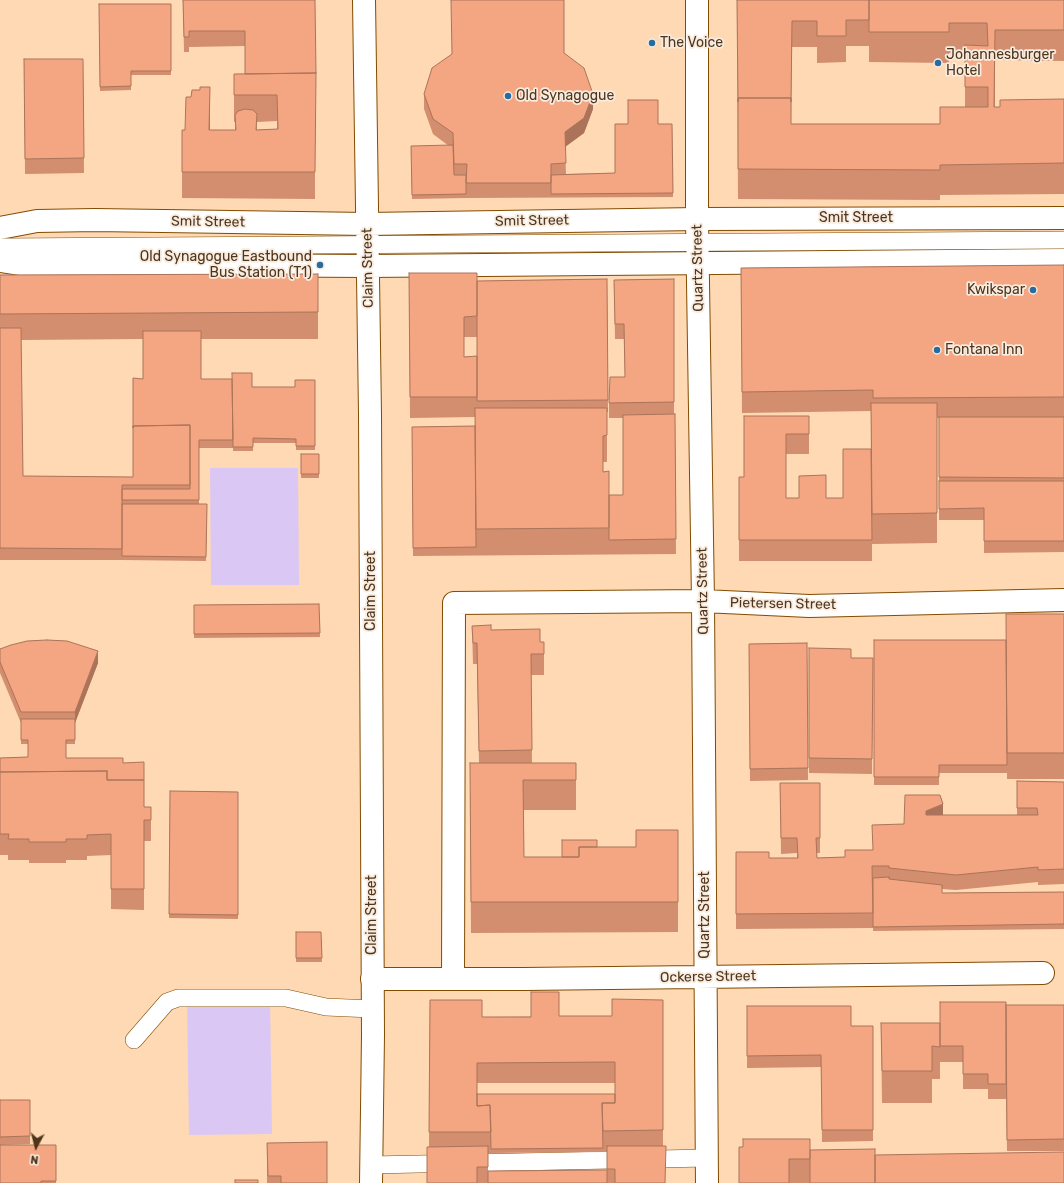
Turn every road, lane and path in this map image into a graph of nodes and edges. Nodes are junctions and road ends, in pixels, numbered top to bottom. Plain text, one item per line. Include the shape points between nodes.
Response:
1 (364, 0) edge
2 (696, 0) edge
3 (1064, 218) edge
4 (697, 219) junction
5 (367, 224) junction
6 (0, 228) edge
7 (1064, 240) edge
8 (0, 247) edge
9 (698, 252) junction
10 (367, 256) junction
11 (1064, 260) edge
12 (0, 261) edge
13 (1064, 600) edge
14 (703, 602) junction
15 (1043, 973) dead end
16 (705, 977) junction
17 (372, 979) junction
18 (452, 979) junction
19 (372, 1009) junction
20 (134, 1040) dead end
21 (707, 1158) junction
22 (371, 1174) edge
23 (707, 1183) edge

1 - 5 street, Claim Street
2 - 4 street, Quartz Street
3 - 4 street, Smit Street
4 - 5 street, Smit Street
4 - 9 street, Quartz Street
5 - 6 street, Smit Street via 95,220 37,221
5 - 10 street, Claim Street
7 - 9 lane
8 - 10 lane
9 - 10 street
9 - 11 street
9 - 14 street, Quartz Street
10 - 12 street via 21,264
10 - 17 street, Claim Street
13 - 14 street, Pietersen Street via 809,606
14 - 16 street, Quartz Street
14 - 18 street, Pietersen Street via 454,602
15 - 16 street, Ockerse Street
16 - 18 street, Ockerse Street
16 - 21 street, Quartz Street
17 - 18 street, Ockerse Street
17 - 19 street, Claim Street
19 - 20 lane via 326,1007 286,998 178,998 167,1002
19 - 22 street, Claim Street
21 - 22 lane
21 - 23 street, Quartz Street

